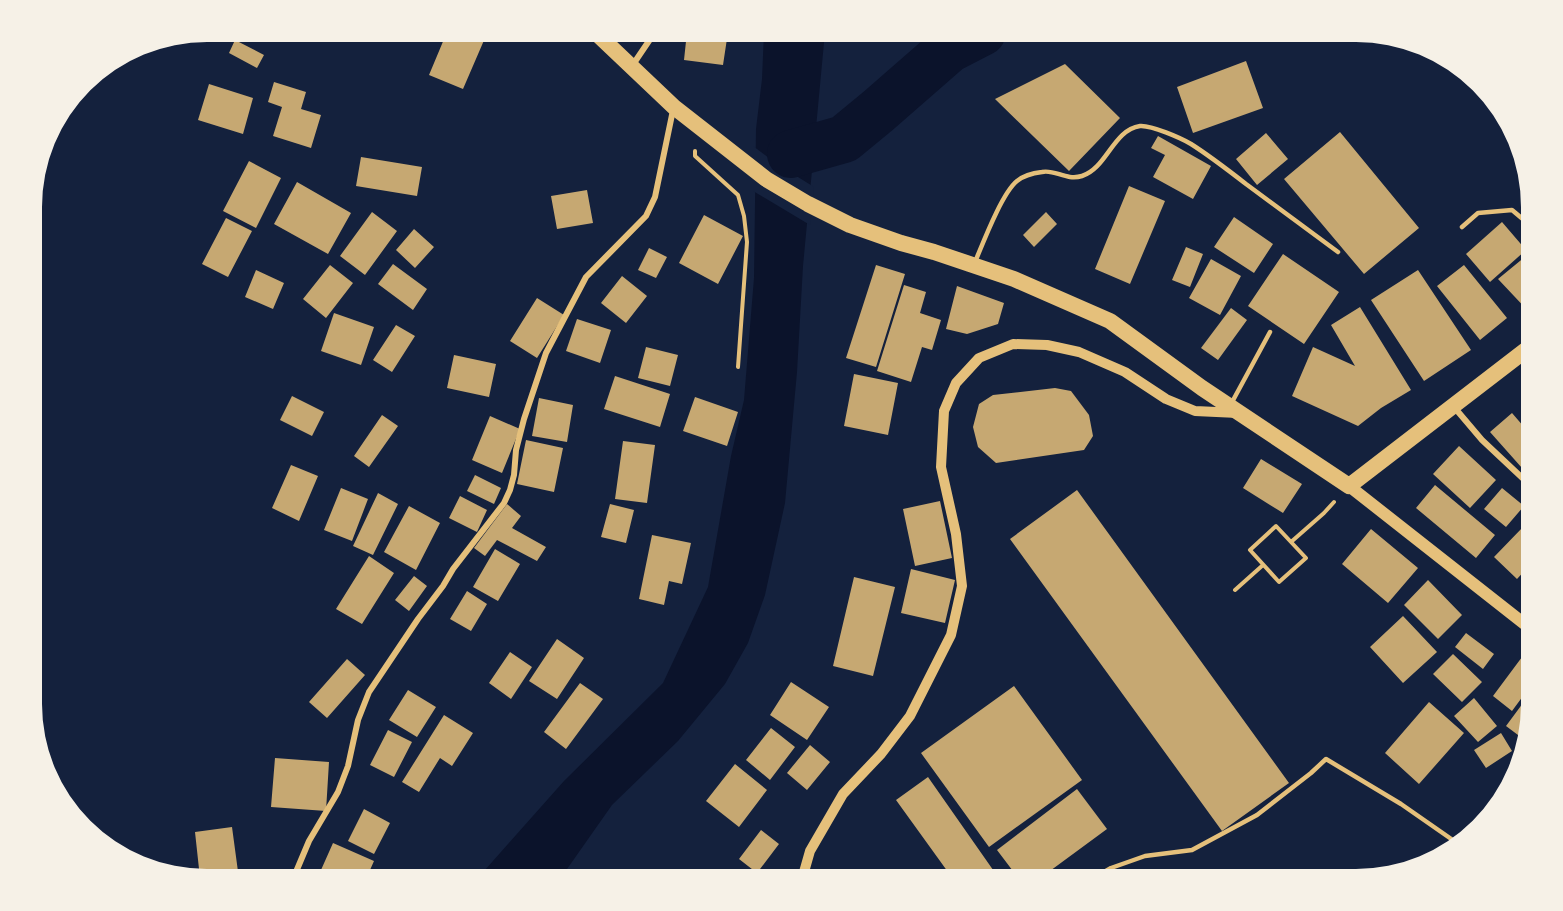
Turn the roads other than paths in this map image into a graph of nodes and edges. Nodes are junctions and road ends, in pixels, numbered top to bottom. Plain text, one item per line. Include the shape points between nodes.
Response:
1 (606, 42) edge
2 (648, 42) edge
3 (632, 67) junction
4 (674, 107) junction
5 (1521, 218) edge
6 (1462, 226) dead end
7 (1338, 252) dead end
8 (974, 265) junction
9 (1270, 332) dead end
10 (1521, 354) edge
11 (1453, 406) junction
12 (1235, 410) junction
13 (1521, 477) edge
14 (1349, 486) junction
15 (1521, 620) edge
16 (1451, 839) edge
17 (297, 869) edge
18 (805, 869) edge
19 (1109, 869) edge

1 - 3 highway
2 - 3 street
3 - 4 highway
4 - 8 highway via 766,179 808,204 850,225
4 - 17 street via 655,198 646,216 586,277 546,353 524,419 514,475 504,503 453,569 369,692 338,792
5 - 6 lane via 1512,210 1478,213
7 - 8 lane via 1189,142 1140,126 1120,138 1089,173 1068,178 1045,171 1017,181 1005,197
8 - 12 highway via 1110,321
9 - 12 lane
10 - 11 highway
11 - 13 street
11 - 14 highway
12 - 14 highway
12 - 18 street via 1195,411 1166,399 1125,372 1079,352 1047,345 1013,344 979,358 956,383 944,411 941,467 956,534 962,586 951,635 910,716 843,794 810,851
14 - 15 main road
16 - 19 lane via 1326,759 1257,815 1192,850 1145,856

